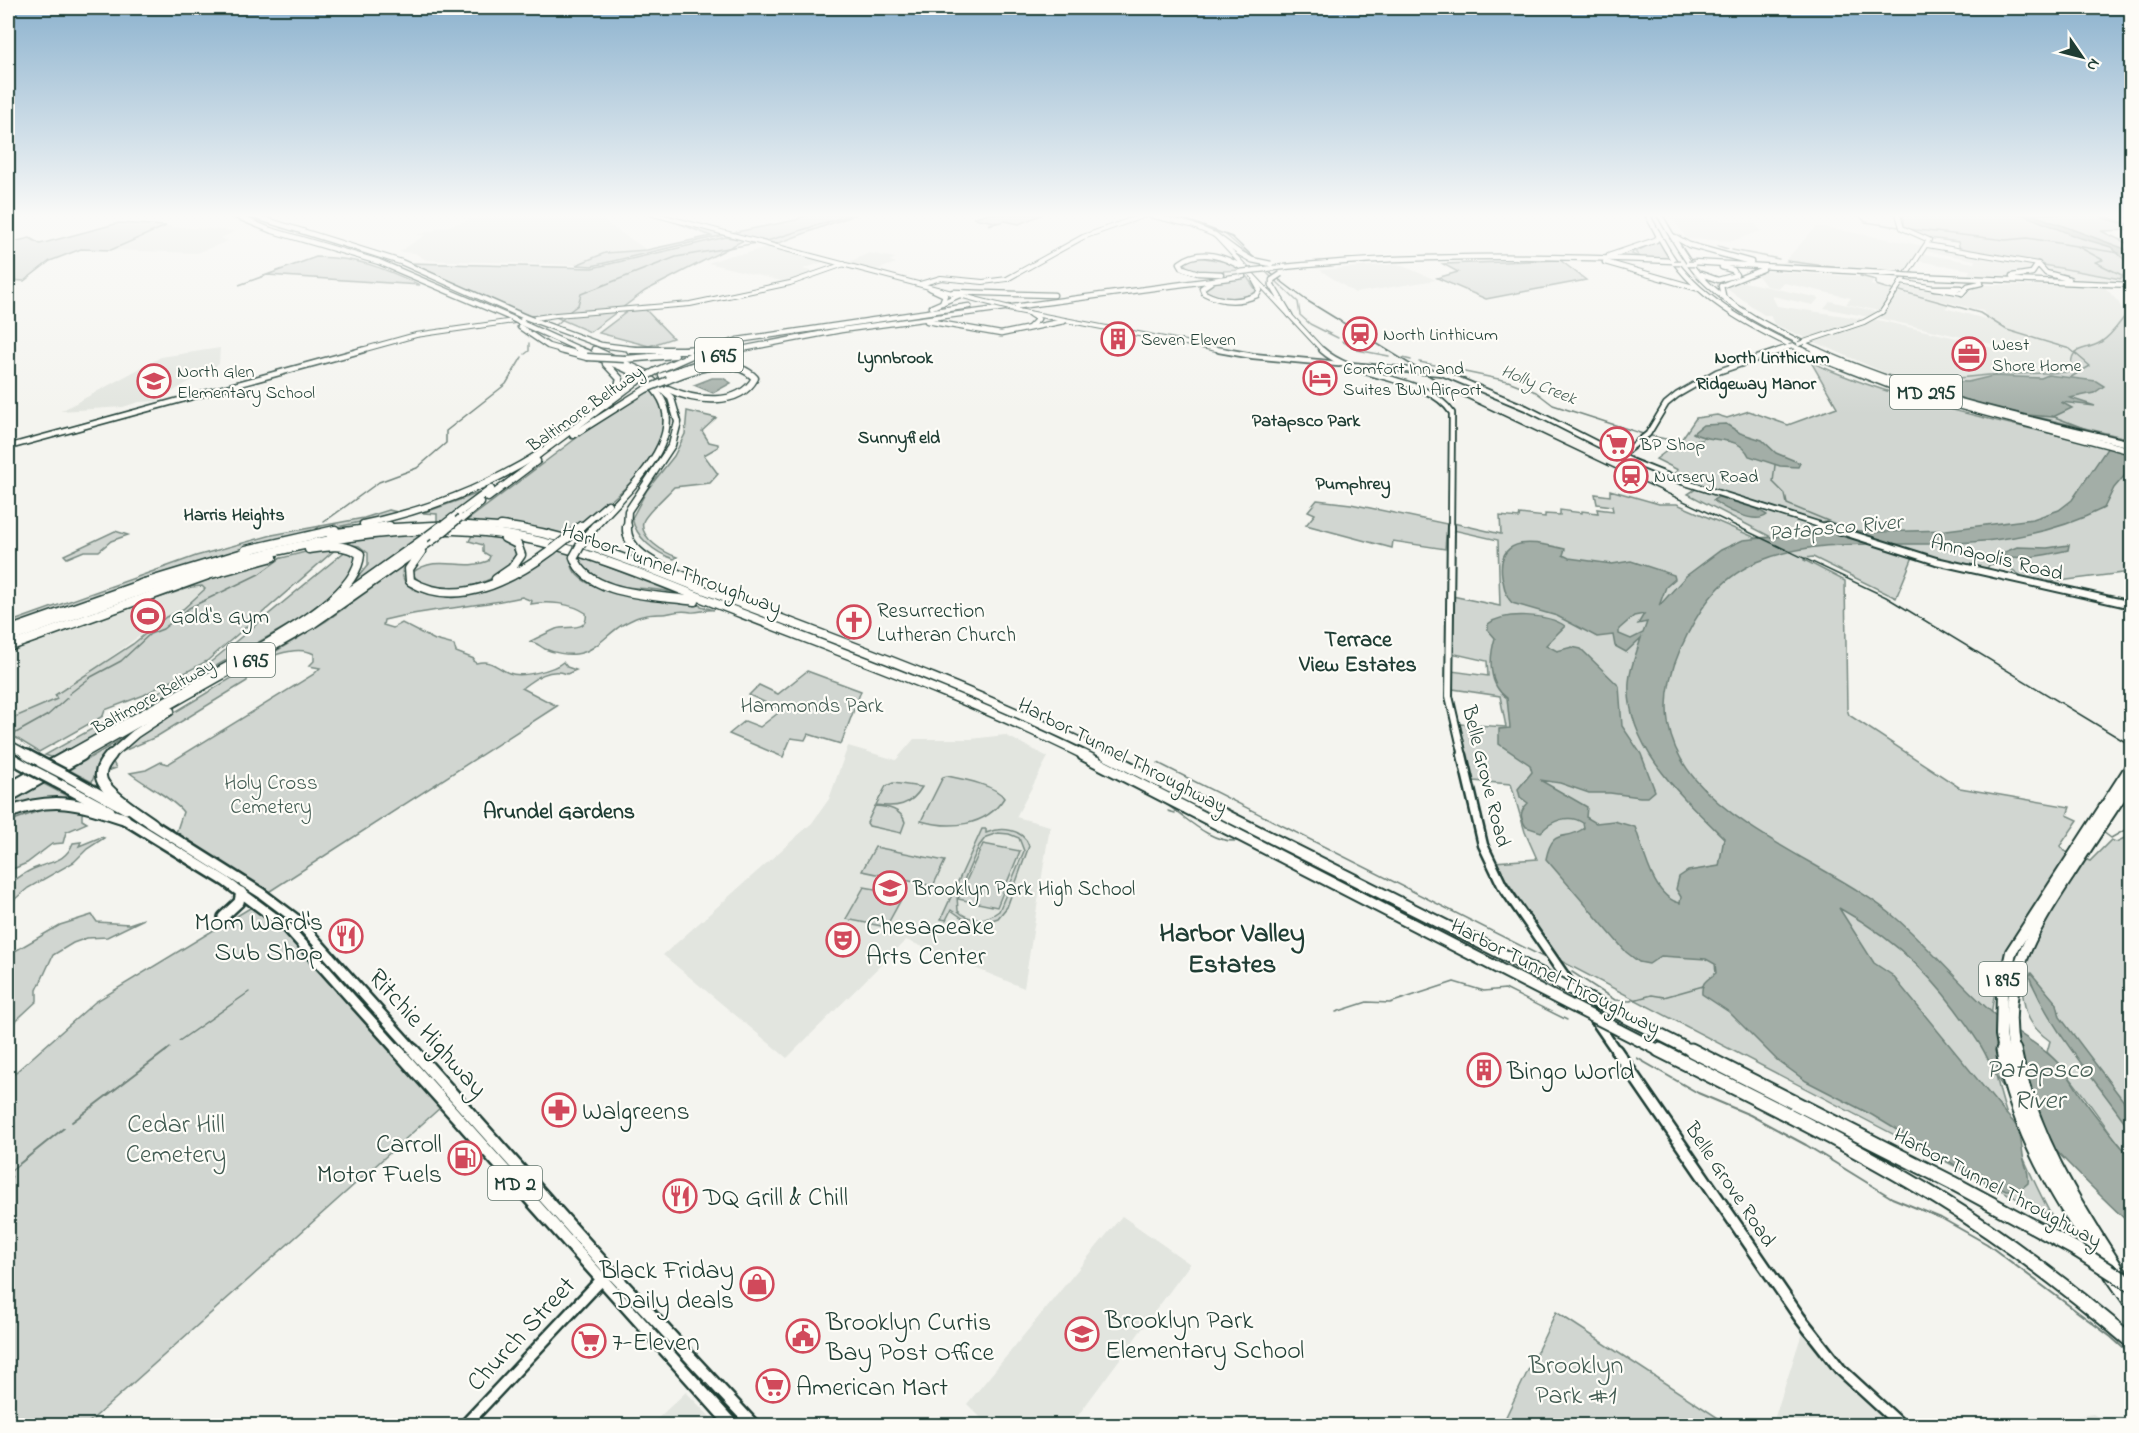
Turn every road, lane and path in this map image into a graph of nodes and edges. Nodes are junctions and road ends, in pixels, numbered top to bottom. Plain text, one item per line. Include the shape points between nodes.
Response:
1 (424, 281) edge
2 (444, 281) edge
3 (796, 281) edge
4 (906, 281) edge
5 (938, 281) edge
6 (972, 281) edge
7 (992, 281) edge
8 (1171, 281) edge
9 (1204, 281) edge
10 (1217, 281) edge
11 (1256, 281) joint
12 (1258, 281) edge
13 (1272, 281) edge
14 (1674, 281) edge
15 (1692, 281) edge
16 (1708, 281) edge
17 (1732, 281) edge
18 (1948, 281) edge
19 (2026, 281) edge
20 (2055, 281) edge
21 (2094, 281) edge
22 (910, 282) junction
23 (1901, 282) joint
24 (2048, 282) junction
25 (2107, 283) junction
26 (2132, 284) edge
27 (928, 285) junction
28 (1934, 288) joint
29 (1960, 291) junction
30 (1081, 292) junction
31 (957, 294) junction
32 (1724, 297) junction
33 (1025, 302) junction
34 (941, 303) junction
35 (1717, 303) junction
36 (980, 310) junction
37 (1030, 314) junction
38 (1290, 315) junction
39 (1047, 317) junction
40 (866, 319) junction
41 (513, 321) junction
42 (1064, 321) junction
43 (1037, 325) junction
44 (553, 329) junction
45 (1110, 329) junction
46 (778, 341) junction
47 (586, 354) junction
48 (1330, 358) junction
49 (1322, 363) junction
50 (1340, 364) junction
51 (1365, 366) junction
52 (1359, 370) junction
53 (643, 372) junction
54 (665, 378) junction
55 (642, 386) junction
56 (564, 438) junction
57 (2132, 444) edge
58 (8, 447) edge
59 (2132, 451) edge
60 (539, 454) junction
61 (1620, 456) junction
62 (642, 473) junction
63 (460, 530) junction
64 (571, 535) joint
65 (437, 538) junction
66 (552, 550) joint
67 (141, 584) junction
68 (441, 592) junction
69 (2132, 605) edge
70 (772, 616) junction
71 (8, 631) edge
72 (8, 639) edge
73 (277, 645) junction
74 (8, 647) edge
75 (838, 651) junction
76 (241, 659) junction
77 (8, 744) edge
78 (8, 756) edge
79 (2132, 765) edge
80 (2132, 779) edge
81 (8, 788) edge
82 (8, 797) edge
83 (2106, 810) junction
84 (8, 813) edge
85 (125, 819) junction
86 (153, 824) junction
87 (241, 892) junction
88 (223, 917) dead end
89 (2051, 1171) junction
90 (605, 1275) junction
91 (2132, 1287) edge
92 (2132, 1304) edge
93 (2132, 1342) edge
94 (464, 1425) edge
95 (733, 1425) edge
96 (754, 1425) edge
97 (1902, 1425) edge

1 - 41 highway
2 - 44 highway, bridge
3 - 58 main road via 696,303 556,315 434,332
4 - 22 main road
5 - 27 main road
6 - 7 main road
8 - 30 highway, Baltimore Beltway / I 695
9 - 33 highway, Baltimore Beltway / I 695
10 - 11 highway via 1205,284 1203,291 1218,298 1246,299 1259,292
11 - 38 main road
12 - 38 main road
13 - 38 highway, bridge
14 - 35 highway
15 - 35 highway, MD 295
16 - 32 highway, MD 295
17 - 32 highway via 1721,286
18 - 29 highway
19 - 24 highway, Baltimore Beltway / I 695
20 - 25 highway, Baltimore Beltway / I 695
21 - 25 highway
22 - 27 main road
22 - 27 main road
23 - 28 main road
23 - 61 main road, bridge via 1879,314 1717,372 1677,395 1666,404 1648,434
24 - 25 highway, Baltimore Beltway / I 695
24 - 29 highway via 1979,283
25 - 26 highway, Baltimore Beltway / I 695
27 - 31 main road
27 - 34 highway via 945,295
28 - 29 highway
30 - 31 highway via 1035,296
30 - 33 highway, Baltimore Beltway / I 695
31 - 34 highway
31 - 37 main road, bridge
31 - 39 main road, bridge
32 - 57 highway, MD 295 via 1785,335 1882,378 1942,397
33 - 36 highway, Baltimore Beltway / I 695
33 - 40 highway, Baltimore Beltway / I 695
33 - 43 highway via 979,313 969,322 981,330 1001,332
33 - 44 highway via 684,350 614,348 583,342
34 - 40 highway
35 - 59 highway, MD 295 via 1788,344 1873,382
36 - 46 highway, Baltimore Beltway / I 695
36 - 47 highway, bridge via 870,323 680,355 625,359
37 - 39 main road
37 - 43 highway via 1038,319
38 - 48 main road
39 - 42 main road
39 - 43 highway
39 - 45 main road
40 - 55 highway, Baltimore Beltway / I 695, bridge via 738,340 656,371
41 - 47 highway
41 - 47 highway via 548,346
42 - 43 highway
42 - 45 main road
43 - 46 highway via 1018,333 996,334 920,321
44 - 53 highway
45 - 49 main road via 1253,356
46 - 54 highway, Baltimore Beltway / I 695 via 717,355
47 - 56 highway via 616,372 619,386
47 - 62 highway via 644,379 664,401 669,418 665,438
48 - 49 main road
48 - 50 main road
49 - 50 main road
50 - 51 main road, Annapolis Road
50 - 52 main road, Belle Grove Road
51 - 52 main road
51 - 61 main road, Annapolis Road via 1447,375 1526,408
52 - 97 main road, Belle Grove Road via 1433,394 1451,409 1449,696 1478,828 1495,873 1800,1318 1848,1376
53 - 54 highway via 674,392 696,399 740,393 754,384 755,378 747,370 722,366
53 - 70 highway via 673,400 678,431 665,459 629,506 625,524 628,536 641,554 656,564
54 - 55 highway, bridge
55 - 56 highway, Baltimore Beltway / I 695
55 - 56 highway
56 - 60 highway, Baltimore Beltway / I 695
56 - 65 highway, Baltimore Beltway / I 695, bridge
60 - 67 highway via 485,488 441,505 258,547
60 - 76 highway, Baltimore Beltway / I 695, bridge via 325,609
61 - 69 main road, Annapolis Road via 1677,480 1892,547
62 - 64 highway
62 - 75 highway, bridge via 584,539 574,557 577,571 599,585 695,601
63 - 68 highway via 512,541 521,551 520,559 507,573 493,580
63 - 72 highway, Harbor Tunnel Throughway via 363,535 261,554 176,579
63 - 75 highway, Harbor Tunnel Throughway via 554,544
64 - 66 highway, bridge
65 - 68 highway via 415,559 409,577 422,588
65 - 73 highway, Baltimore Beltway / I 695 via 358,595
66 - 68 highway via 522,572 500,582 466,591
67 - 70 highway, Harbor Tunnel Throughway via 310,537 392,526 477,525 562,538
67 - 71 highway
70 - 91 highway, Harbor Tunnel Throughway, bridge via 1029,717 1971,1192 2078,1250
73 - 82 highway, Baltimore Beltway / I 695
73 - 86 highway via 149,726 104,761 98,772 101,784
74 - 76 highway via 263,559 325,546 344,547 360,554 360,566 346,586 301,621
75 - 93 highway, Harbor Tunnel Throughway, bridge via 954,695 1040,734 1832,1138 1942,1200 2042,1270
76 - 81 highway, Baltimore Beltway / I 695
77 - 86 main road, Ritchie Highway / MD 2, bridge
78 - 85 main road, Ritchie Highway / MD 2, bridge
79 - 83 highway, I 895
80 - 83 highway, I 895
83 - 89 highway, I 895 via 2030,936 2013,985 2011,1021 2017,1066
84 - 85 highway via 58,800
85 - 87 main road, Ritchie Highway / MD 2
86 - 90 main road, Ritchie Highway / MD 2 via 261,893 297,921
87 - 88 main road via 240,902
87 - 90 main road, Ritchie Highway / MD 2 via 294,934
89 - 91 highway, Harbor Tunnel Throughway / I 895
89 - 92 highway, Harbor Tunnel Throughway / I 895 via 2066,1210
90 - 94 main road, Church Street
90 - 95 main road, Ritchie Highway / MD 2
90 - 96 main road, Ritchie Highway / MD 2

